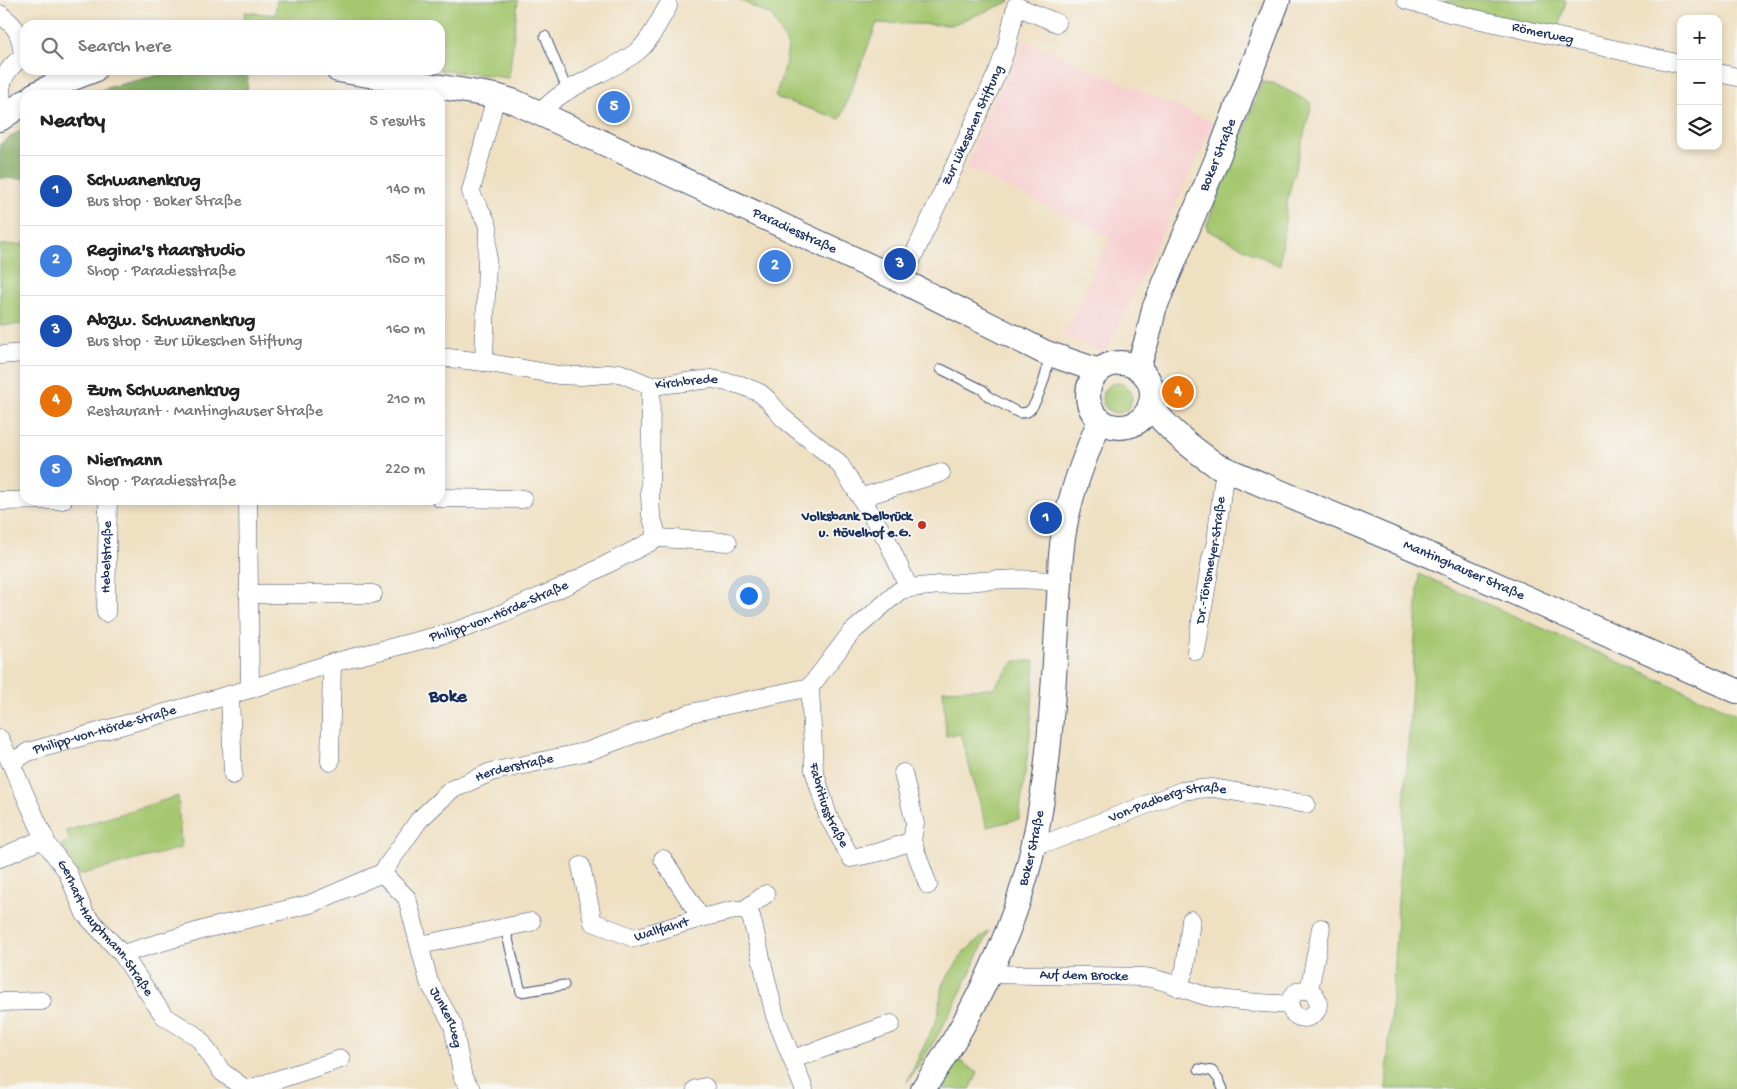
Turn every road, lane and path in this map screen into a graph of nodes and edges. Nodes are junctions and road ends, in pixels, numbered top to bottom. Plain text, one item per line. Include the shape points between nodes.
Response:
1 (1278, 0) edge
2 (1406, 0) edge
3 (668, 6) dead end
4 (0, 14) edge
5 (1057, 23) dead end
6 (20, 35) edge
7 (545, 36) dead end
8 (20, 59) edge
9 (1677, 63) edge
10 (1722, 74) edge
11 (81, 75) edge
12 (368, 75) edge
13 (1737, 77) edge
14 (44, 90) edge
15 (568, 92) junction
16 (496, 96) junction
17 (7, 105) edge
18 (542, 113) junction
19 (902, 281) junction
20 (1044, 352) junction
21 (20, 353) edge
22 (0, 354) edge
23 (445, 358) edge
24 (484, 362) junction
25 (1129, 366) junction
26 (941, 369) dead end
27 (1094, 380) junction
28 (650, 386) junction
29 (1144, 413) junction
30 (1107, 423) junction
31 (1227, 470) junction
32 (941, 473) dead end
33 (862, 497) junction
34 (445, 498) edge
35 (523, 499) dead end
36 (0, 501) edge
37 (20, 501) edge
38 (108, 505) edge
39 (248, 505) edge
40 (658, 538) junction
41 (728, 542) dead end
42 (1060, 583) junction
43 (909, 588) junction
44 (248, 594) junction
45 (373, 594) dead end
46 (106, 613) dead end
47 (1196, 651) dead end
48 (332, 663) junction
49 (810, 687) junction
50 (250, 689) junction
51 (1737, 691) edge
52 (230, 695) junction
53 (0, 739) edge
54 (11, 762) junction
55 (330, 762) dead end
56 (903, 773) dead end
57 (233, 775) dead end
58 (1306, 804) dead end
59 (44, 838) junction
60 (912, 841) junction
61 (1034, 844) junction
62 (0, 858) edge
63 (663, 859) dead end
64 (580, 866) dead end
65 (382, 873) junction
66 (928, 885) dead end
67 (766, 894) dead end
68 (744, 910) junction
69 (701, 918) junction
70 (1191, 920) dead end
71 (531, 922) dead end
72 (505, 927) junction
73 (1321, 928) dead end
74 (420, 945) junction
75 (122, 954) junction
76 (989, 974) junction
77 (564, 985) dead end
78 (1178, 987) junction
79 (1309, 991) junction
80 (0, 1002) edge
81 (42, 1002) dead end
82 (1290, 1005) junction
83 (891, 1024) dead end
84 (341, 1059) dead end
85 (792, 1059) junction
86 (1199, 1069) dead end
87 (245, 1089) edge
88 (249, 1089) edge
89 (471, 1089) edge
90 (804, 1089) edge
91 (923, 1089) edge
92 (1223, 1089) edge

1 - 25 main road, Boker Straße via 1220,152 1154,309 1148,336
2 - 9 street, Römerweg via 1448,13
3 - 15 street via 640,50
4 - 6 street
5 - 19 street, Zur Lükeschen Stiftung via 1016,6 998,71
7 - 15 lane
8 - 17 street via 7,72
10 - 13 street
11 - 14 main road
12 - 16 main road, Paradiesstraße
15 - 18 street via 546,106
16 - 18 main road, Paradiesstraße
16 - 24 street via 471,192 488,227
18 - 19 main road, Paradiesstraße
19 - 20 main road, Paradiesstraße
20 - 26 lane via 1047,368 1033,407 1025,413 1019,413
20 - 27 main road, Paradiesstraße
21 - 22 street
23 - 24 street, Kirchbrede
24 - 28 street, Kirchbrede via 563,376 620,373
25 - 27 main road via 1109,365
25 - 29 main road via 1145,376 1150,385 1152,395
27 - 30 main road via 1088,400 1092,411
28 - 33 street, Kirchbrede via 712,380 741,385 760,393 783,418 839,463
28 - 40 street via 651,515
29 - 30 main road via 1122,427
29 - 31 main road, Mantinghauser Straße via 1158,433 1192,448
30 - 42 main road, Boker Straße via 1080,468 1068,507 1059,561
31 - 47 street, Dr.-Tönsmeyer-Straße via 1222,482 1216,542 1210,560
31 - 51 main road, Mantinghauser Straße
32 - 33 street
33 - 43 street, Kirchbrede
34 - 35 street
36 - 37 street
38 - 46 street, Hebelstraße
39 - 44 street
40 - 41 street
40 - 48 street, Philipp-von-Hörde-Straße via 567,585 487,620
42 - 43 street via 1010,579
42 - 61 main road, Boker Straße via 1050,733
43 - 49 street via 898,591 850,634
44 - 45 street
44 - 50 street
48 - 50 street, Philipp-von-Hörde-Straße
48 - 55 street
49 - 60 street, Fabritiusstraße via 814,770 828,816 851,858
49 - 65 street, Herderstraße via 691,713 589,751 491,772 451,790 420,820
50 - 52 street, Philipp-von-Hörde-Straße
52 - 54 street, Philipp-von-Hörde-Straße via 28,752
52 - 57 street
53 - 54 street, Gerhart-Hauptmann-Straße
54 - 59 street, Gerhart-Hauptmann-Straße
56 - 60 street via 915,823
58 - 61 street, Von-Padberg-Straße via 1197,788 1052,841
59 - 62 street
59 - 75 street, Gerhart-Hauptmann-Straße via 67,871 86,914
60 - 66 street
61 - 76 main road, Boker Straße via 1015,910
63 - 69 street, Wallfahrt
64 - 69 street, Wallfahrt via 594,922 634,938
65 - 74 street, Junkerweg via 407,898
65 - 75 street via 310,904 209,928
67 - 68 street, Wallfahrt
68 - 69 street, Wallfahrt
68 - 85 street via 750,916 775,1016
70 - 78 street via 1185,969
71 - 72 street
72 - 74 street
72 - 77 lane via 521,992
73 - 79 street, Auf dem Brocke
74 - 89 street, Junkerweg via 429,982 453,1025 463,1078
75 - 87 street, Gerhart-Hauptmann-Straße via 164,1016 198,1037 222,1072
76 - 78 street, Auf dem Brocke via 1144,977
76 - 91 main road, Boker Straße via 948,1052
78 - 82 street, Auf dem Brocke via 1211,997
79 - 82 street via 1296,993
79 - 82 street, Auf dem Brocke via 1318,999 1313,1015 1302,1018 1292,1011
80 - 81 street
83 - 85 street
84 - 88 street
85 - 90 street
86 - 92 lane via 1212,1071

